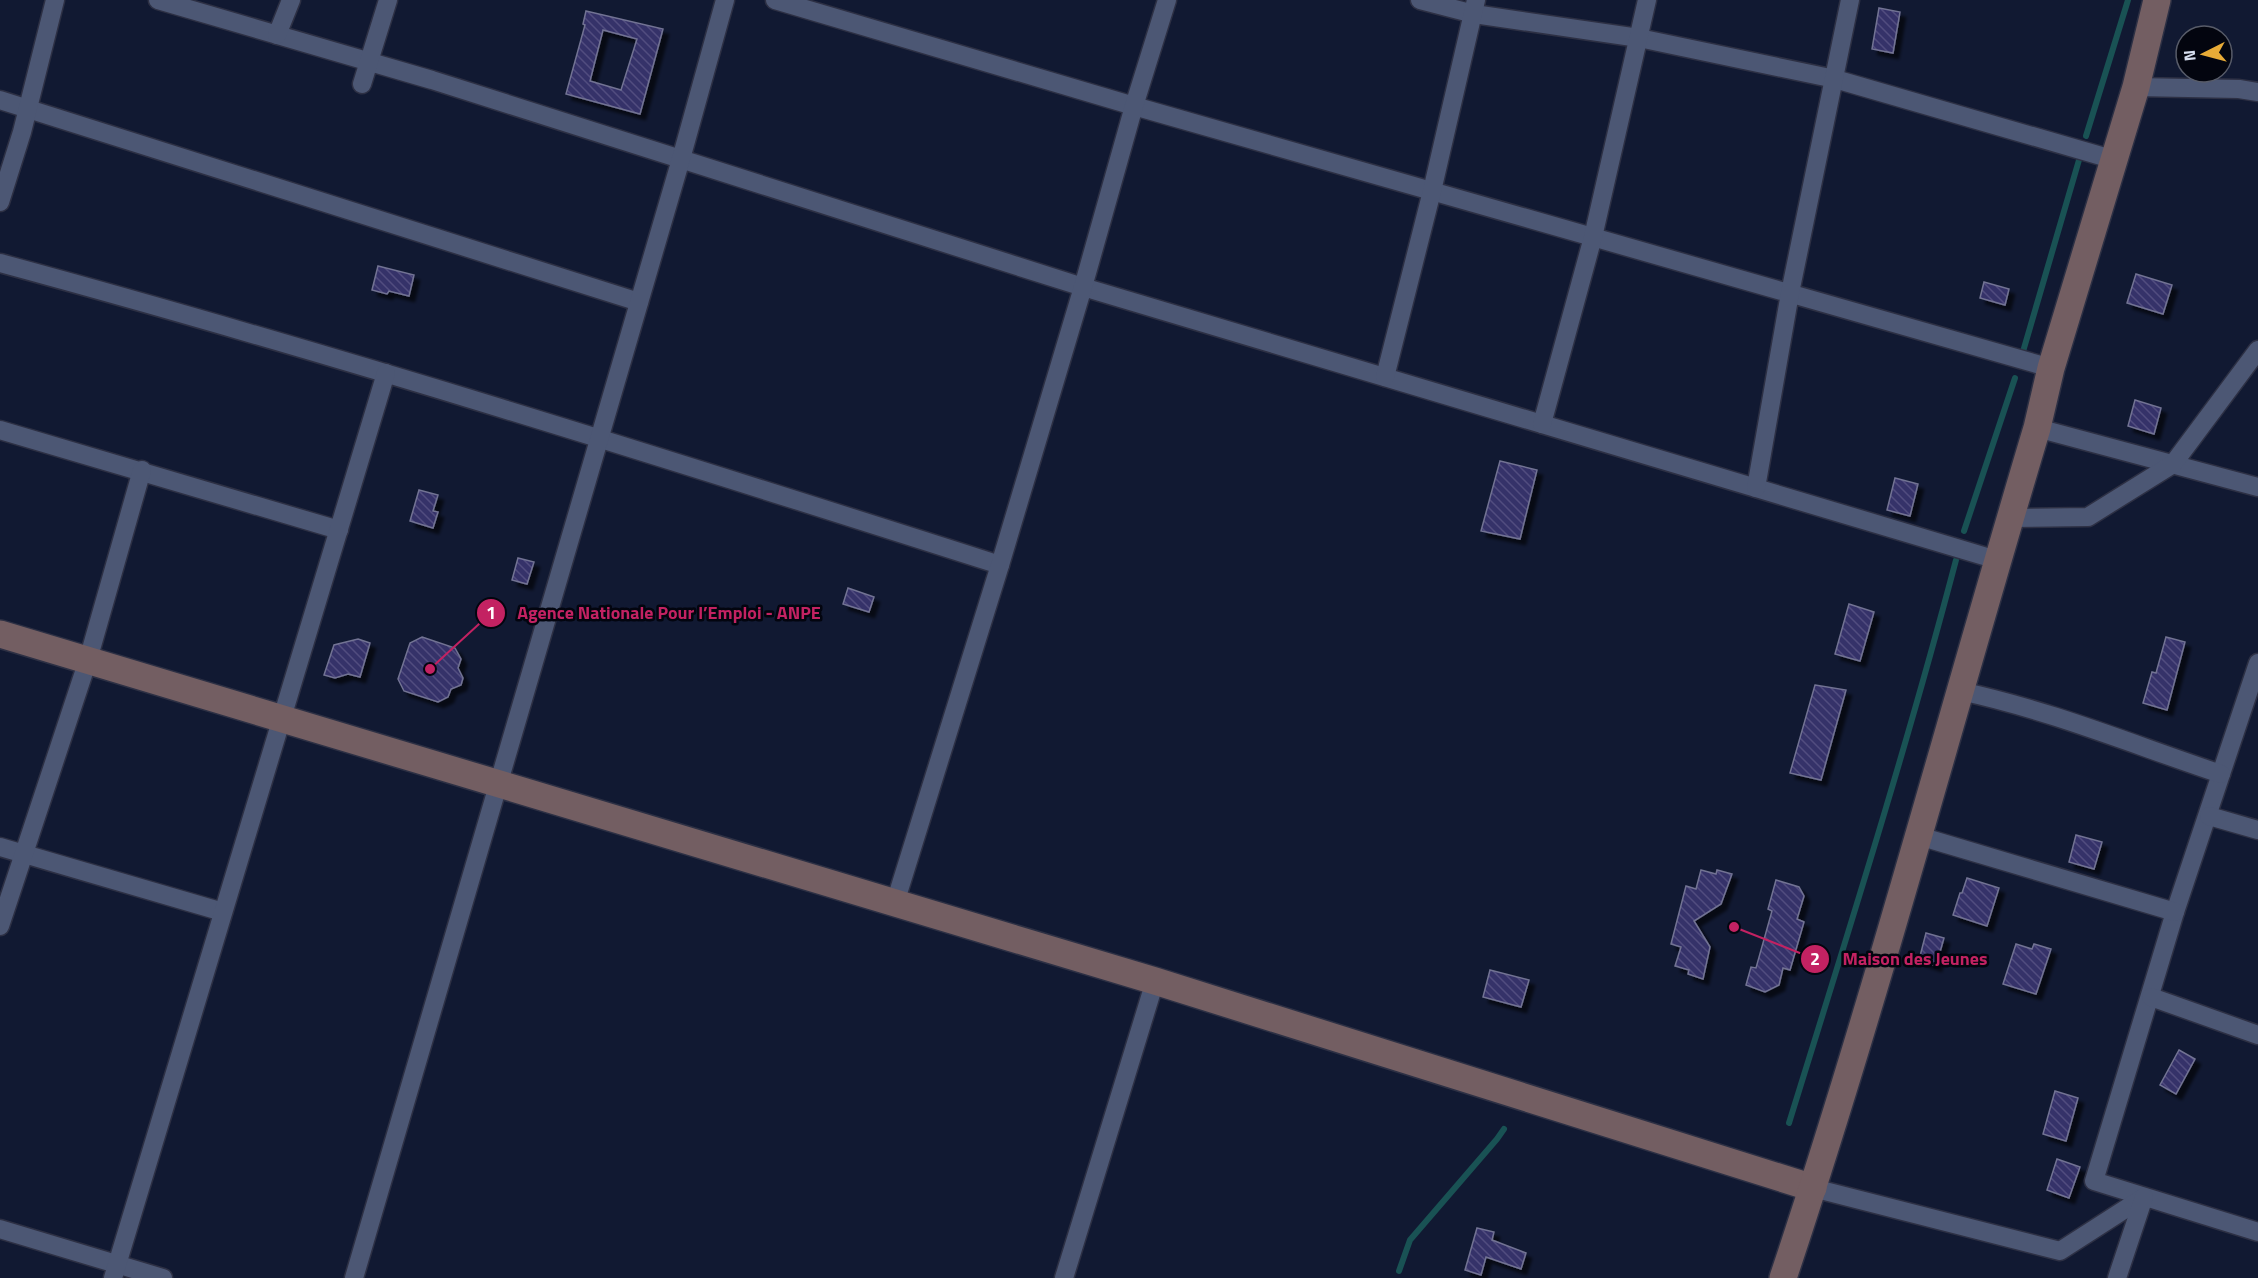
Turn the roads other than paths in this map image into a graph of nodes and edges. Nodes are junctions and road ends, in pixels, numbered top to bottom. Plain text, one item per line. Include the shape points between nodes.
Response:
1 (55, 0) edge
2 (158, 0) edge
3 (291, 0) edge
4 (388, 0) edge
5 (725, 0) edge
6 (775, 0) edge
7 (1167, 0) edge
8 (1420, 0) edge
9 (1647, 0) edge
10 (1850, 0) edge
11 (2157, 0) edge
12 (1475, 7) edge
13 (277, 35) junction
14 (1639, 38) junction
15 (369, 62) junction
16 (1835, 79) junction
17 (362, 84) dead end
18 (2136, 87) junction
19 (2258, 92) edge
20 (0, 100) edge
21 (1134, 106) junction
22 (28, 109) junction
23 (681, 159) junction
24 (2115, 160) junction
25 (1432, 191) junction
26 (0, 202) edge
27 (1593, 237) junction
28 (0, 262) edge
29 (1083, 287) junction
30 (1790, 293) junction
31 (639, 302) junction
32 (2258, 350) edge
33 (2051, 368) junction
34 (386, 374) junction
35 (1385, 377) junction
36 (1542, 424) junction
37 (2037, 428) junction
38 (0, 430) edge
39 (599, 438) junction
40 (2173, 464) junction
41 (142, 471) junction
42 (2258, 487) edge
43 (1756, 488) junction
44 (2010, 518) junction
45 (339, 530) junction
46 (1997, 560) junction
47 (1000, 565) junction
48 (0, 634) edge
49 (88, 660) junction
50 (2258, 663) edge
51 (1960, 691) junction
52 (282, 719) junction
53 (2221, 774) junction
54 (498, 784) junction
55 (2209, 816) junction
56 (2258, 830) edge
57 (1919, 836) junction
58 (0, 847) edge
59 (24, 855) junction
60 (895, 903) junction
61 (223, 912) junction
62 (2175, 912) junction
63 (0, 926) edge
64 (1155, 981) junction
65 (2151, 997) junction
66 (2258, 1035) edge
67 (1813, 1188) junction
68 (2144, 1197) junction
69 (0, 1229) edge
70 (2258, 1232) edge
71 (115, 1271) edge
72 (163, 1278) edge
73 (354, 1278) edge
74 (1064, 1278) edge
75 (1783, 1278) edge
76 (2117, 1278) edge

1 - 22 street
2 - 13 street
3 - 13 street
4 - 15 street
5 - 23 street
6 - 21 street
7 - 21 street
8 - 12 street
9 - 14 street
10 - 16 street
11 - 18 street
12 - 14 street
12 - 25 street
13 - 15 street
14 - 16 street
14 - 27 street
15 - 17 street
15 - 23 street
16 - 24 street
16 - 30 street
18 - 19 street
18 - 24 street
20 - 22 street
21 - 25 street
21 - 29 street
22 - 26 street
22 - 31 street
23 - 29 street
23 - 31 street
24 - 33 street
25 - 27 street
25 - 35 street
27 - 30 street
27 - 36 street
28 - 34 street
29 - 35 street
29 - 47 street
30 - 33 street
30 - 43 street
31 - 39 street
32 - 40 street
33 - 37 street
34 - 39 street
34 - 45 street
35 - 36 street
36 - 43 street
37 - 40 street
37 - 44 street
38 - 41 street
39 - 47 street
39 - 54 street
40 - 42 street
40 - 44 street via 2088,517
41 - 45 street
41 - 49 street
43 - 46 street
44 - 46 street
45 - 52 street
46 - 51 street
47 - 60 street
48 - 49 street
49 - 52 street
49 - 59 street
50 - 53 street
51 - 53 street via 2107,733
51 - 57 street
52 - 54 street
52 - 61 street
53 - 55 street
54 - 60 street
54 - 73 street
55 - 56 street
55 - 62 street
57 - 62 street
57 - 67 street
58 - 59 street
59 - 61 street
59 - 63 street
60 - 64 street
61 - 71 street
62 - 65 street
64 - 67 street
64 - 74 street
65 - 66 street
65 - 68 street via 2094,1181
67 - 68 street via 2060,1251
67 - 75 street
68 - 70 street
68 - 76 street
69 - 71 street
71 - 72 street

